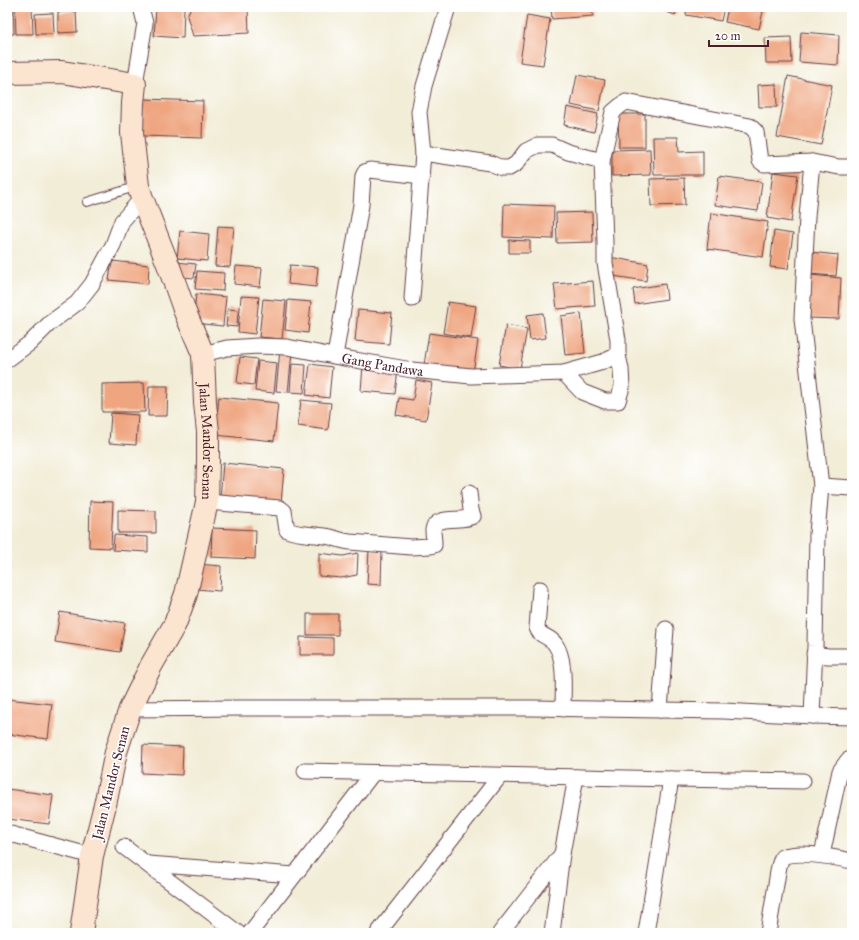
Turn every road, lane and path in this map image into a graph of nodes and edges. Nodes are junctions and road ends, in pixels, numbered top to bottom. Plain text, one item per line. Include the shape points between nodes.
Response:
1 (141, 7) edge
2 (448, 7) edge
3 (7, 72) edge
4 (135, 84) junction
5 (422, 153) junction
6 (602, 161) junction
7 (812, 162) junction
8 (852, 167) edge
9 (422, 176) junction
10 (140, 192) junction
11 (87, 202) dead end
12 (412, 299) dead end
13 (203, 354) junction
14 (618, 355) junction
15 (335, 356) junction
16 (7, 360) edge
17 (564, 373) junction
18 (821, 486) junction
19 (852, 488) edge
20 (469, 493) dead end
21 (207, 502) junction
22 (540, 589) dead end
23 (666, 629) dead end
24 (814, 654) junction
25 (852, 656) edge
26 (130, 709) junction
27 (563, 709) junction
28 (660, 710) junction
29 (812, 716) junction
30 (852, 717) edge
31 (852, 759) edge
32 (305, 771) dead end
33 (373, 773) junction
34 (500, 776) junction
35 (576, 777) junction
36 (671, 779) junction
37 (803, 781) dead end
38 (7, 833) edge
39 (124, 847) dead end
40 (562, 854) junction
41 (822, 855) junction
42 (92, 856) junction
43 (852, 861) edge
44 (148, 864) junction
45 (294, 875) junction
46 (81, 933) edge
47 (238, 933) edge
48 (250, 933) edge
49 (378, 933) edge
50 (500, 933) edge
51 (552, 933) edge
52 (646, 933) edge
53 (768, 933) edge

1 - 4 street, Jalan Mandor Senan via 145,23
2 - 5 street via 420,106
3 - 4 street via 62,72
4 - 10 street, Jalan Mandor Senan via 132,133
5 - 6 street via 509,168 516,164 526,151 538,145 552,145
5 - 9 street
6 - 7 street via 613,112 626,102 750,126 756,132 760,160 764,164
6 - 14 street via 605,263 618,340
7 - 8 street
7 - 18 street via 802,319
9 - 12 street
9 - 15 street via 370,170 363,176 361,205
10 - 11 lane
10 - 13 street, Jalan Mandor Senan
10 - 16 street via 122,221 113,245 92,284 77,303
13 - 15 street, Gang Pandawa via 227,348 258,346 286,347
13 - 21 street, Jalan Mandor Senan via 208,432
14 - 17 street, Gang Pandawa
14 - 17 street via 622,387 618,401 605,401 582,392
15 - 17 street, Gang Pandawa via 412,370 471,376
18 - 19 street
18 - 24 street
20 - 21 street via 473,516 437,522 433,530 434,545 418,547 341,541 327,536 294,533 287,530 284,511 280,508
21 - 26 street, Jalan Mandor Senan via 186,594 175,624
22 - 27 street via 537,628 559,649 562,660
23 - 28 street
24 - 25 street
24 - 29 street
26 - 27 street
26 - 42 street, Jalan Mandor Senan via 116,752
27 - 28 street
28 - 29 street
29 - 30 street
31 - 41 street via 848,760 840,771
32 - 33 street
33 - 34 street
33 - 45 street
34 - 35 street
34 - 49 street
35 - 36 street
35 - 40 street
36 - 37 street
36 - 52 street
38 - 42 street
39 - 44 street
40 - 50 street
40 - 51 street
41 - 43 street
41 - 53 street via 782,857
42 - 46 street, Jalan Mandor Senan
44 - 45 street
44 - 47 street
45 - 48 street

